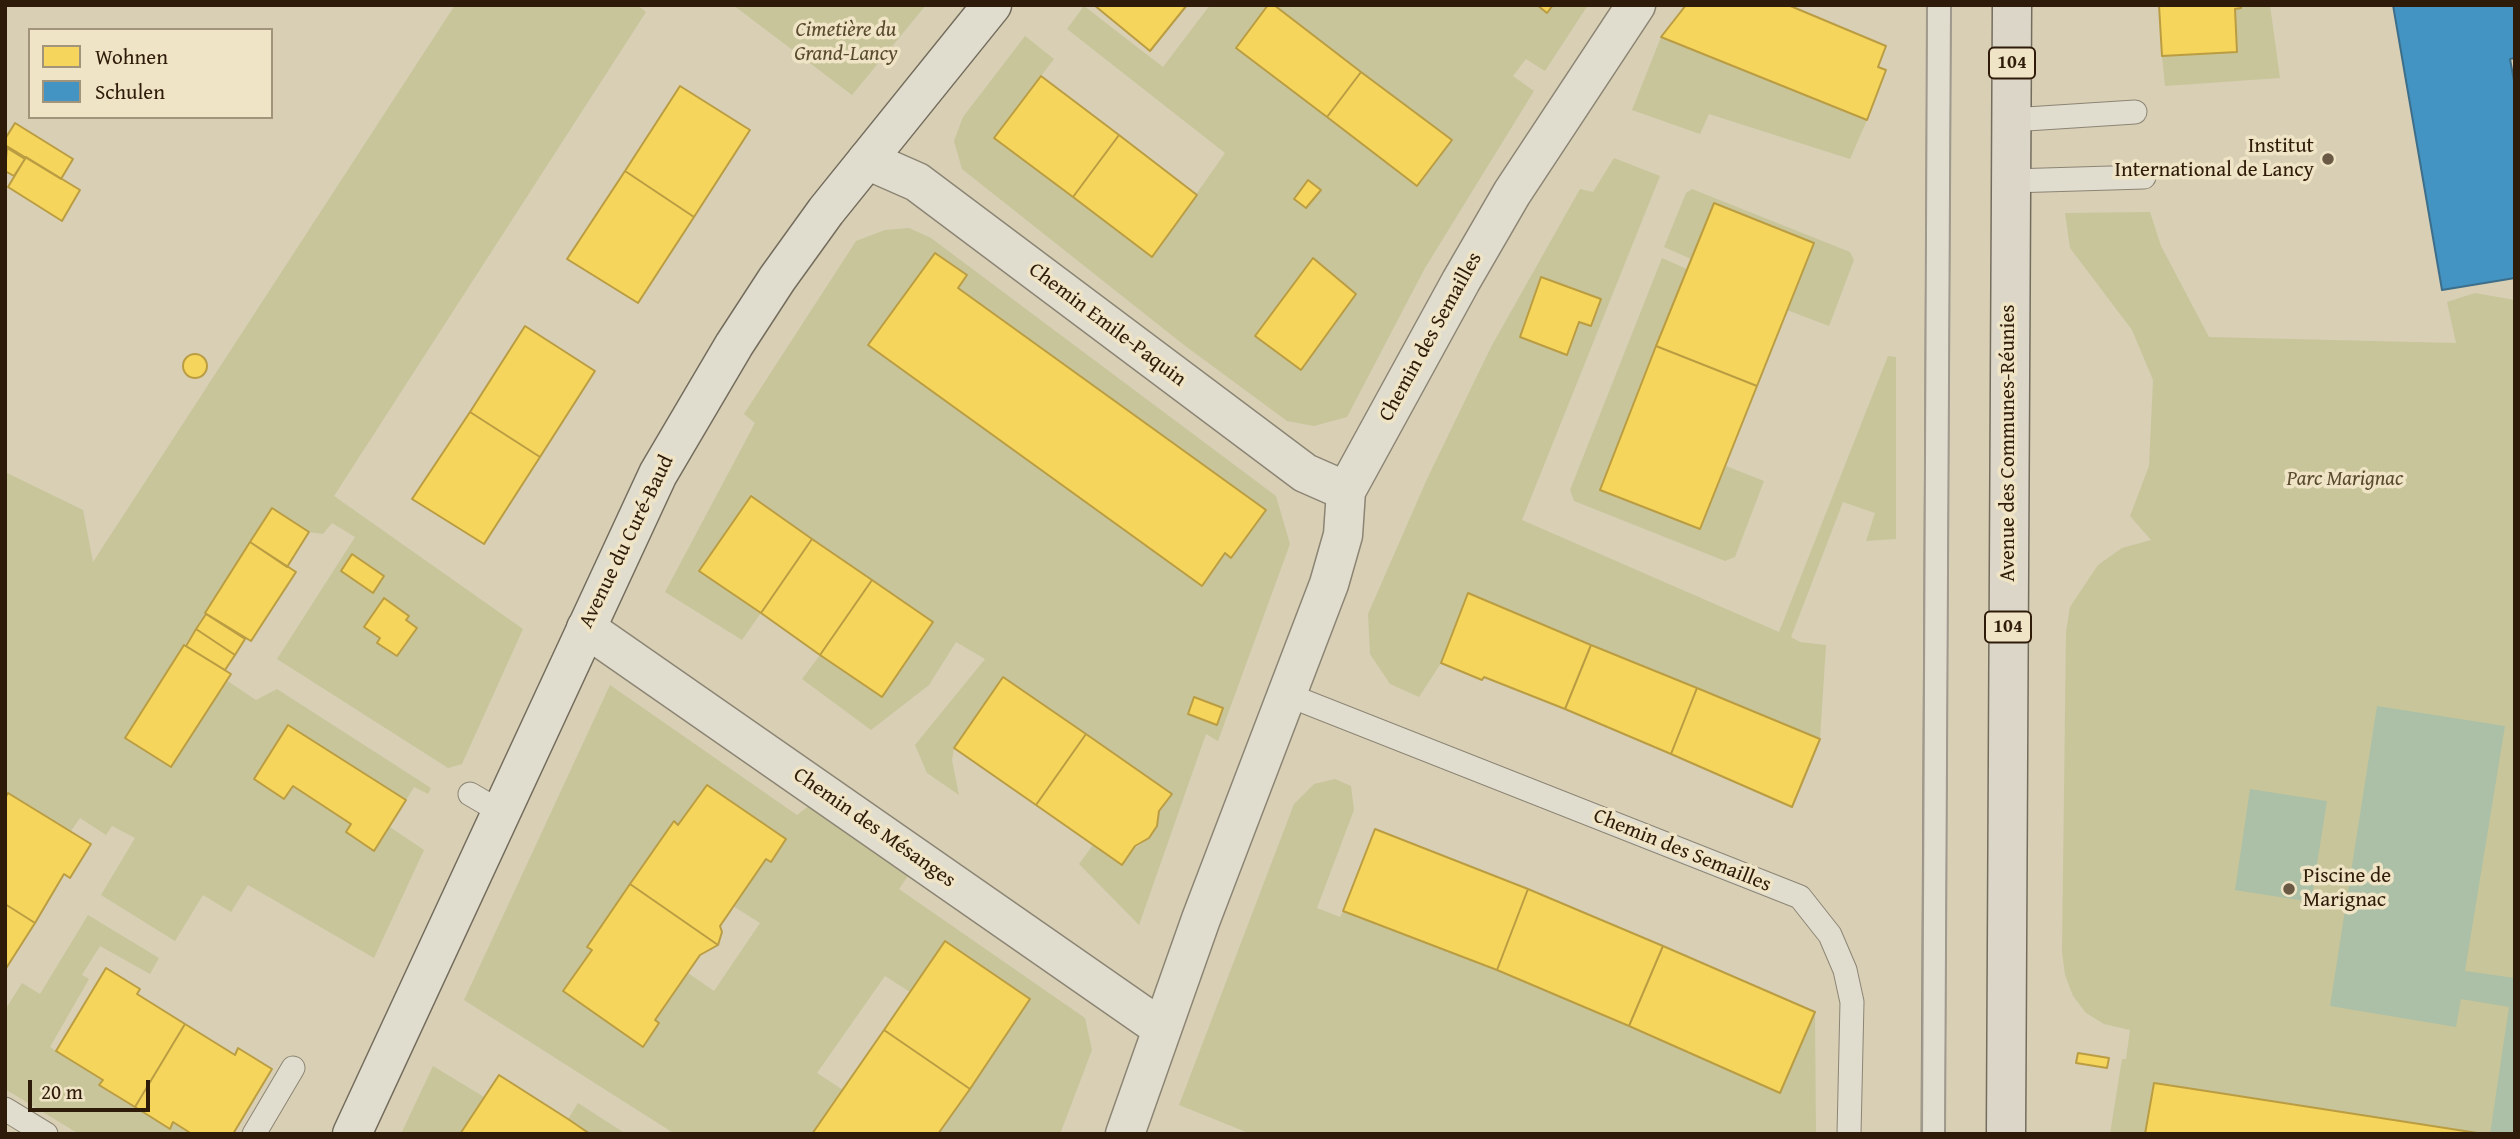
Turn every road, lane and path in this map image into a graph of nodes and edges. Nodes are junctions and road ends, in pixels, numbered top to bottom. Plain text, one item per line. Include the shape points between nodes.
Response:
1 (992, 5) edge
2 (1636, 5) edge
3 (1939, 5) edge
4 (2012, 5) edge
5 (2135, 112) dead end
6 (2011, 120) junction
7 (867, 160) junction
8 (2144, 177) dead end
9 (2011, 181) junction
10 (1346, 491) junction
11 (586, 628) junction
12 (1288, 695) junction
13 (1161, 1028) junction
14 (293, 1069) dead end
15 (5, 1109) edge
16 (46, 1134) edge
17 (254, 1134) edge
18 (352, 1134) edge
19 (1125, 1134) edge
20 (1849, 1134) edge
21 (1933, 1134) edge
22 (2006, 1134) edge

1 - 7 street, Avenue du Curé-Baud
2 - 10 street, Chemin des Semailles via 1512,193
3 - 21 lane
4 - 6 main road, Avenue des Communes-Réunies / 104
5 - 6 lane
6 - 9 main road, Avenue des Communes-Réunies / 104
7 - 10 street, Chemin Emile-Paquin via 917,182 1306,473
7 - 11 street, Avenue du Curé-Baud via 777,279 727,356 657,474
8 - 9 lane
9 - 22 main road, Avenue des Communes-Réunies / 104
10 - 12 street, Chemin des Semailles via 1343,535
11 - 13 street, Chemin des Mésanges
11 - 18 street, Avenue du Curé-Baud via 485,803
12 - 13 street, Chemin des Semailles
12 - 20 lane, Chemin des Semailles via 1800,897 1830,935 1852,1002
13 - 19 street, Chemin des Semailles
14 - 17 lane
15 - 16 lane

